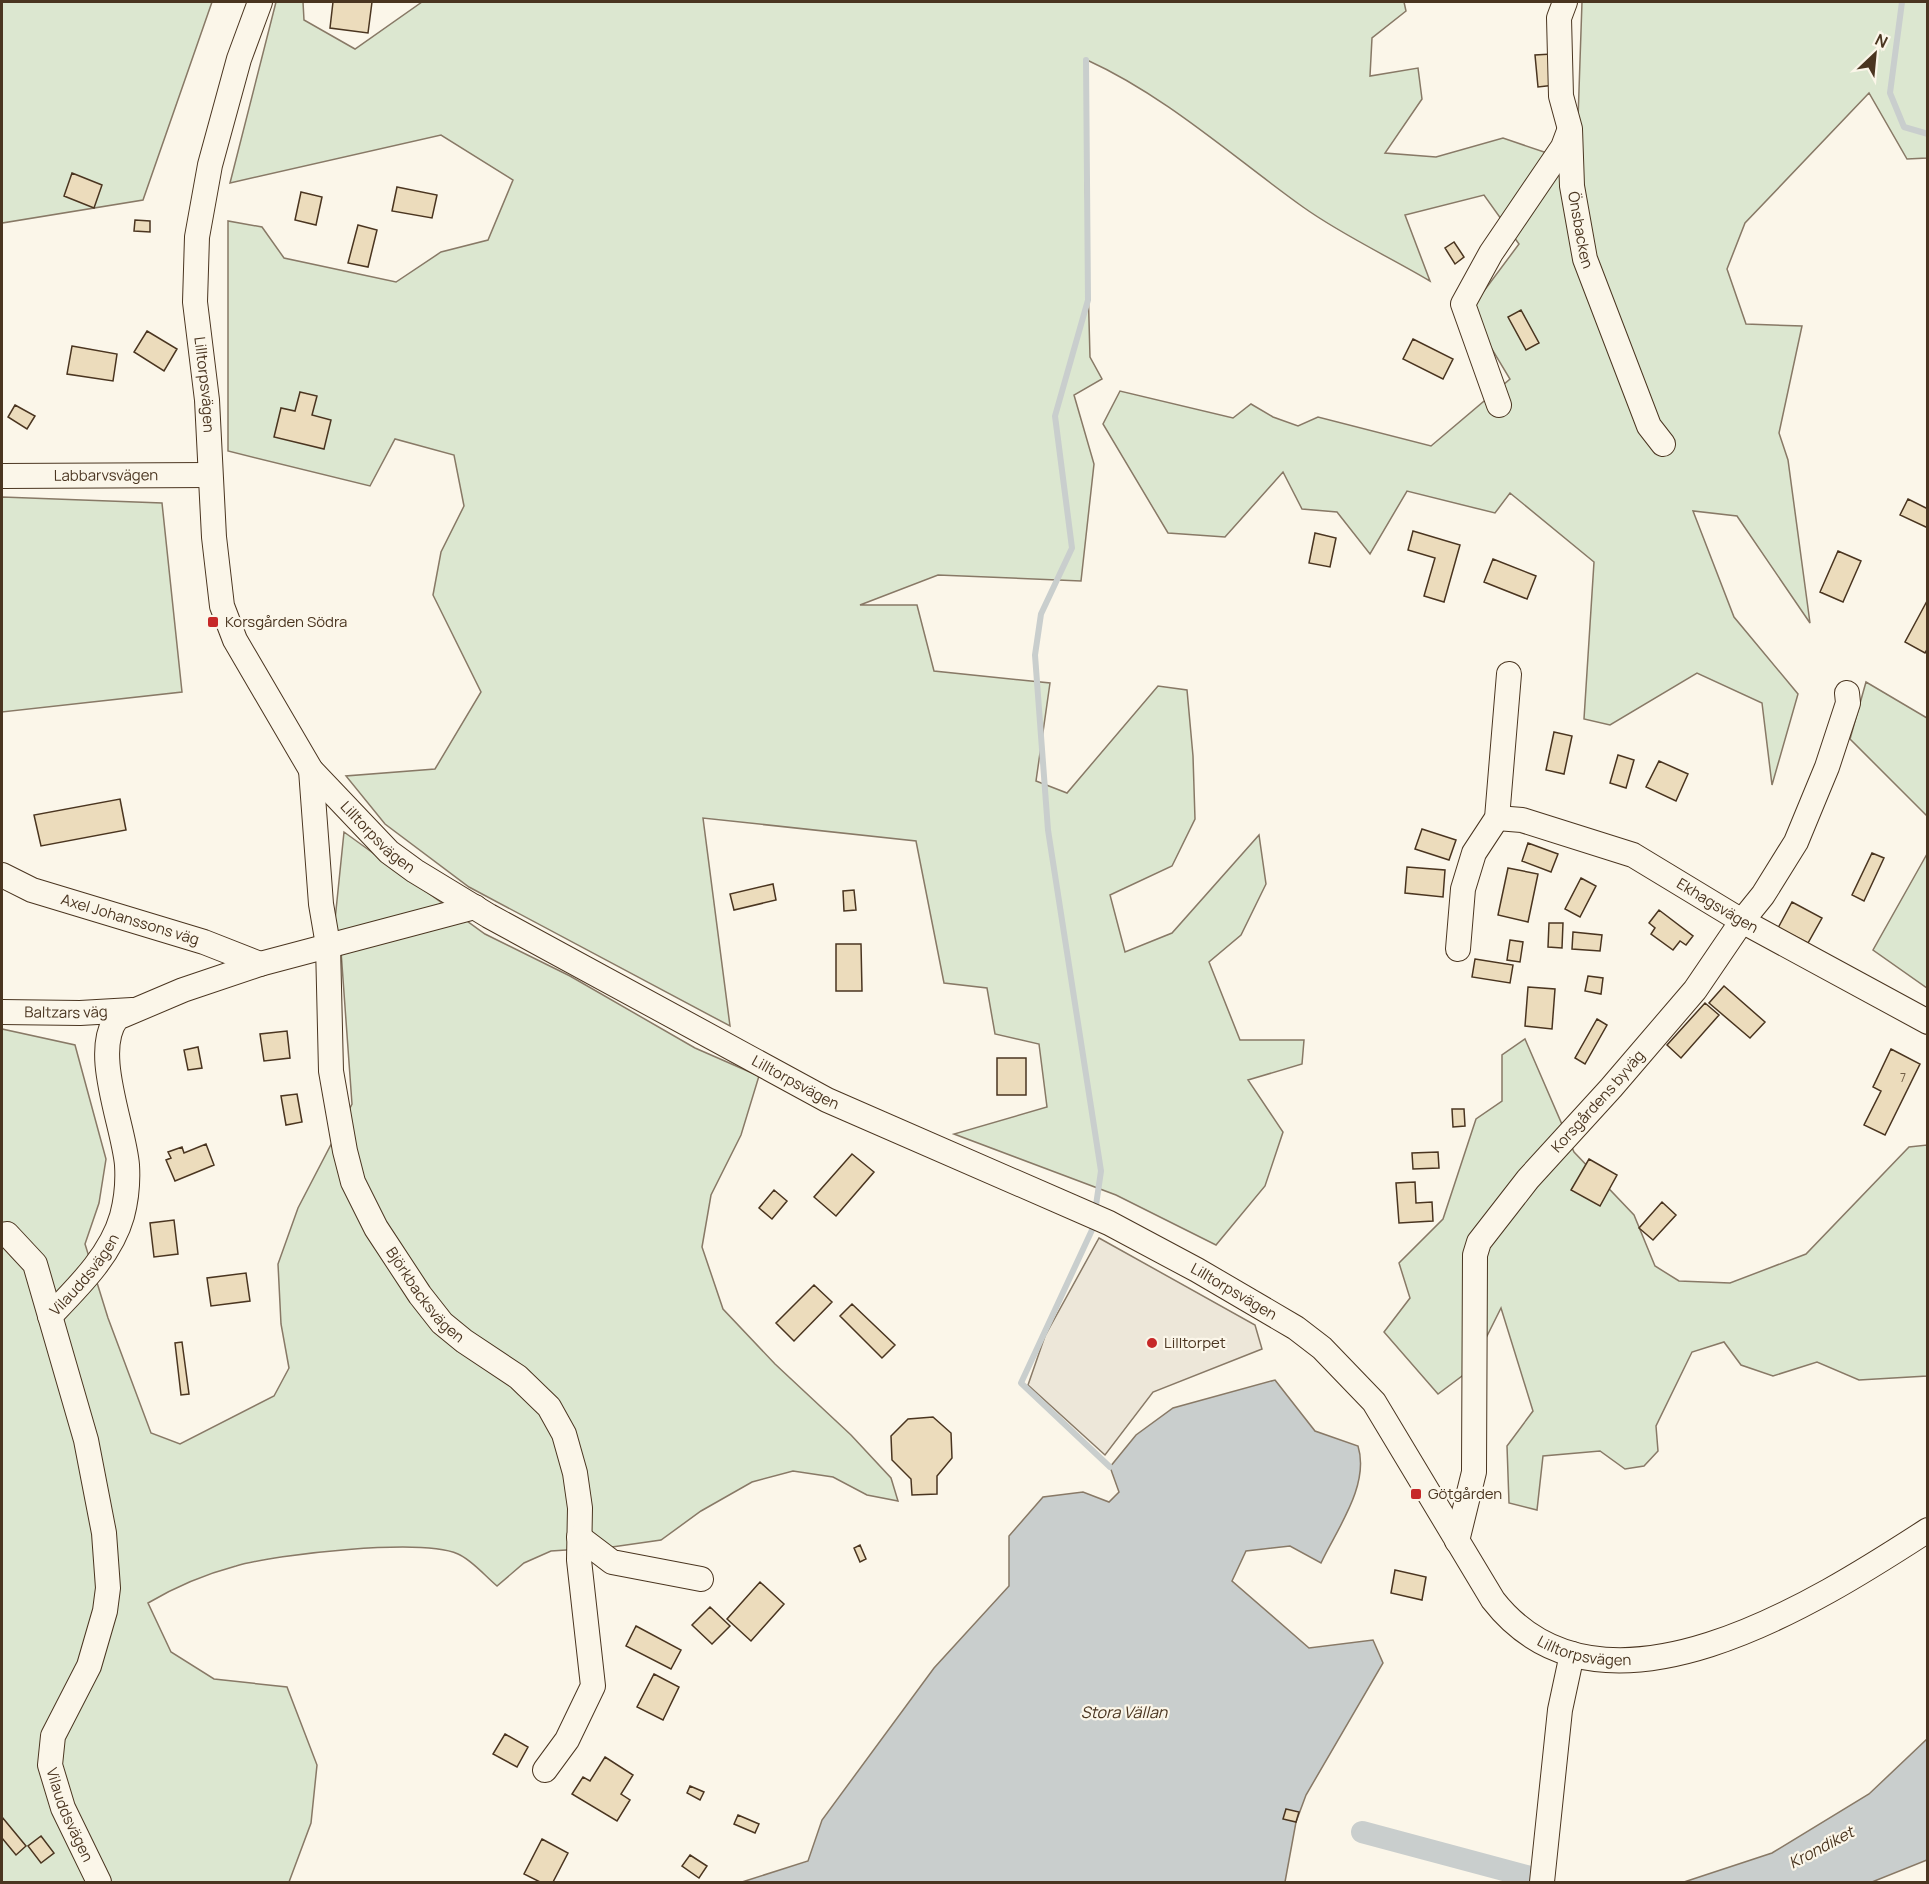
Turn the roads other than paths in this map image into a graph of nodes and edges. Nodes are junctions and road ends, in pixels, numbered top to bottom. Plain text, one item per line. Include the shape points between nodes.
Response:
1 (260, 2) edge
2 (1565, 2) edge
3 (1570, 129) junction
4 (1499, 405) dead end
5 (1663, 444) dead end
6 (210, 475) junction
7 (2, 476) edge
8 (1509, 674) dead end
9 (1847, 693) dead end
10 (311, 770) junction
11 (1497, 818) junction
12 (2, 875) edge
13 (475, 908) junction
14 (1742, 921) junction
15 (328, 945) junction
16 (1458, 949) dead end
17 (260, 964) junction
18 (132, 1010) junction
19 (2, 1012) edge
20 (1928, 1022) edge
21 (7, 1233) dead end
22 (50, 1316) junction
23 (1928, 1530) edge
24 (579, 1537) junction
25 (1457, 1541) junction
26 (700, 1579) dead end
27 (1572, 1654) junction
28 (545, 1770) dead end
29 (99, 1882) edge
30 (1542, 1882) edge

1 - 6 street, Lilltorpsvägen via 221,119 197,237 195,302 207,400
2 - 3 street, Önsbacken via 1559,18 1561,96
3 - 4 street via 1563,147 1491,253 1463,304
3 - 5 street, Önsbacken via 1572,186 1585,259 1649,426
6 - 7 street, Labbarvsvägen
6 - 10 street, Lilltorpsvägen via 222,606 235,640
8 - 11 street
9 - 14 street, Korsgårdens byväg via 1848,703 1827,767 1796,842
10 - 13 street, Lilltorpsvägen via 388,852
10 - 15 street, Björkbacksvägen via 321,904
11 - 14 street, Ekhagsvägen via 1522,820 1633,855
11 - 16 street via 1474,853 1462,889
12 - 17 street, Axel Johanssons väg via 32,890 204,942
13 - 15 street, Vilauddsvägen
13 - 25 street, Lilltorpsvägen via 827,1100 1111,1234 1247,1310 1296,1328 1322,1348 1374,1402
14 - 20 street, Ekhagsvägen
14 - 25 street, Korsgårdens byväg via 1695,990 1528,1179 1479,1242 1475,1255 1474,1472
15 - 17 street, Vilauddsvägen
15 - 24 street, Björkbacksvägen via 331,1071 353,1182 376,1228 442,1323 518,1377 556,1417 575,1473
17 - 18 street, Vilauddsvägen
18 - 19 street, Baltzars väg
18 - 22 street, Vilauddsvägen via 111,1026 106,1050 127,1163 122,1214 104,1254
21 - 22 street via 35,1264
22 - 29 street, Vilauddsvägen via 96,1484 108,1588 89,1666 53,1736 50,1765 63,1808
23 - 27 street, Lilltorpsvägen via 1858,1575 1776,1617 1698,1647 1633,1661 1600,1661
24 - 26 street via 612,1562
24 - 28 street, Björkbacksvägen via 593,1686 567,1740
25 - 27 street, Lilltorpsvägen via 1493,1600 1515,1626 1537,1642
27 - 30 street via 1560,1710

